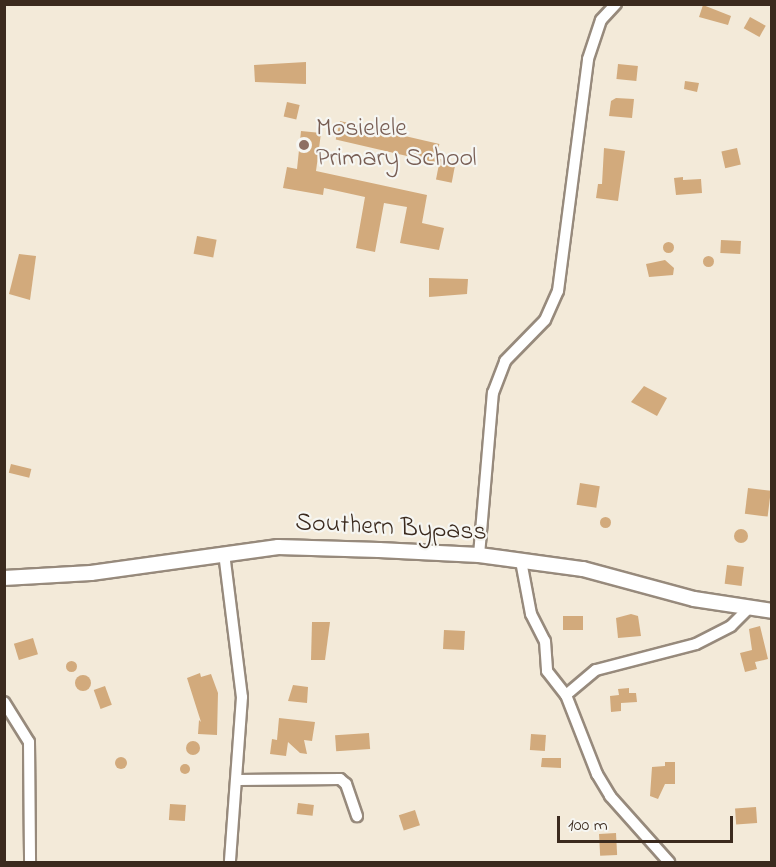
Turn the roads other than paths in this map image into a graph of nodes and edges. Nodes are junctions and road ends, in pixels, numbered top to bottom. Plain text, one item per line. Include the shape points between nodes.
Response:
1 (616, 4) edge
2 (601, 9) edge
3 (224, 553) junction
4 (479, 555) junction
5 (521, 561) junction
6 (4, 578) edge
7 (748, 609) junction
8 (771, 611) edge
9 (566, 695) junction
10 (4, 702) edge
11 (238, 780) junction
12 (357, 816) dead end
13 (30, 862) edge
14 (230, 862) edge
15 (669, 862) edge

1 - 2 street
2 - 4 street via 588,59 558,291 545,320 505,361 493,393
3 - 4 street, Southern Bypass via 301,547
3 - 6 street, Southern Bypass via 91,573
3 - 11 street via 242,697
4 - 5 street, Southern Bypass
5 - 7 street, Southern Bypass via 608,574 694,599
5 - 9 street via 531,614 545,641 547,671
7 - 8 street, Southern Bypass
7 - 9 street via 731,626 696,645 596,670
9 - 15 street via 597,774 610,796
10 - 13 street via 29,742
11 - 12 street via 340,779 346,784
11 - 14 street

